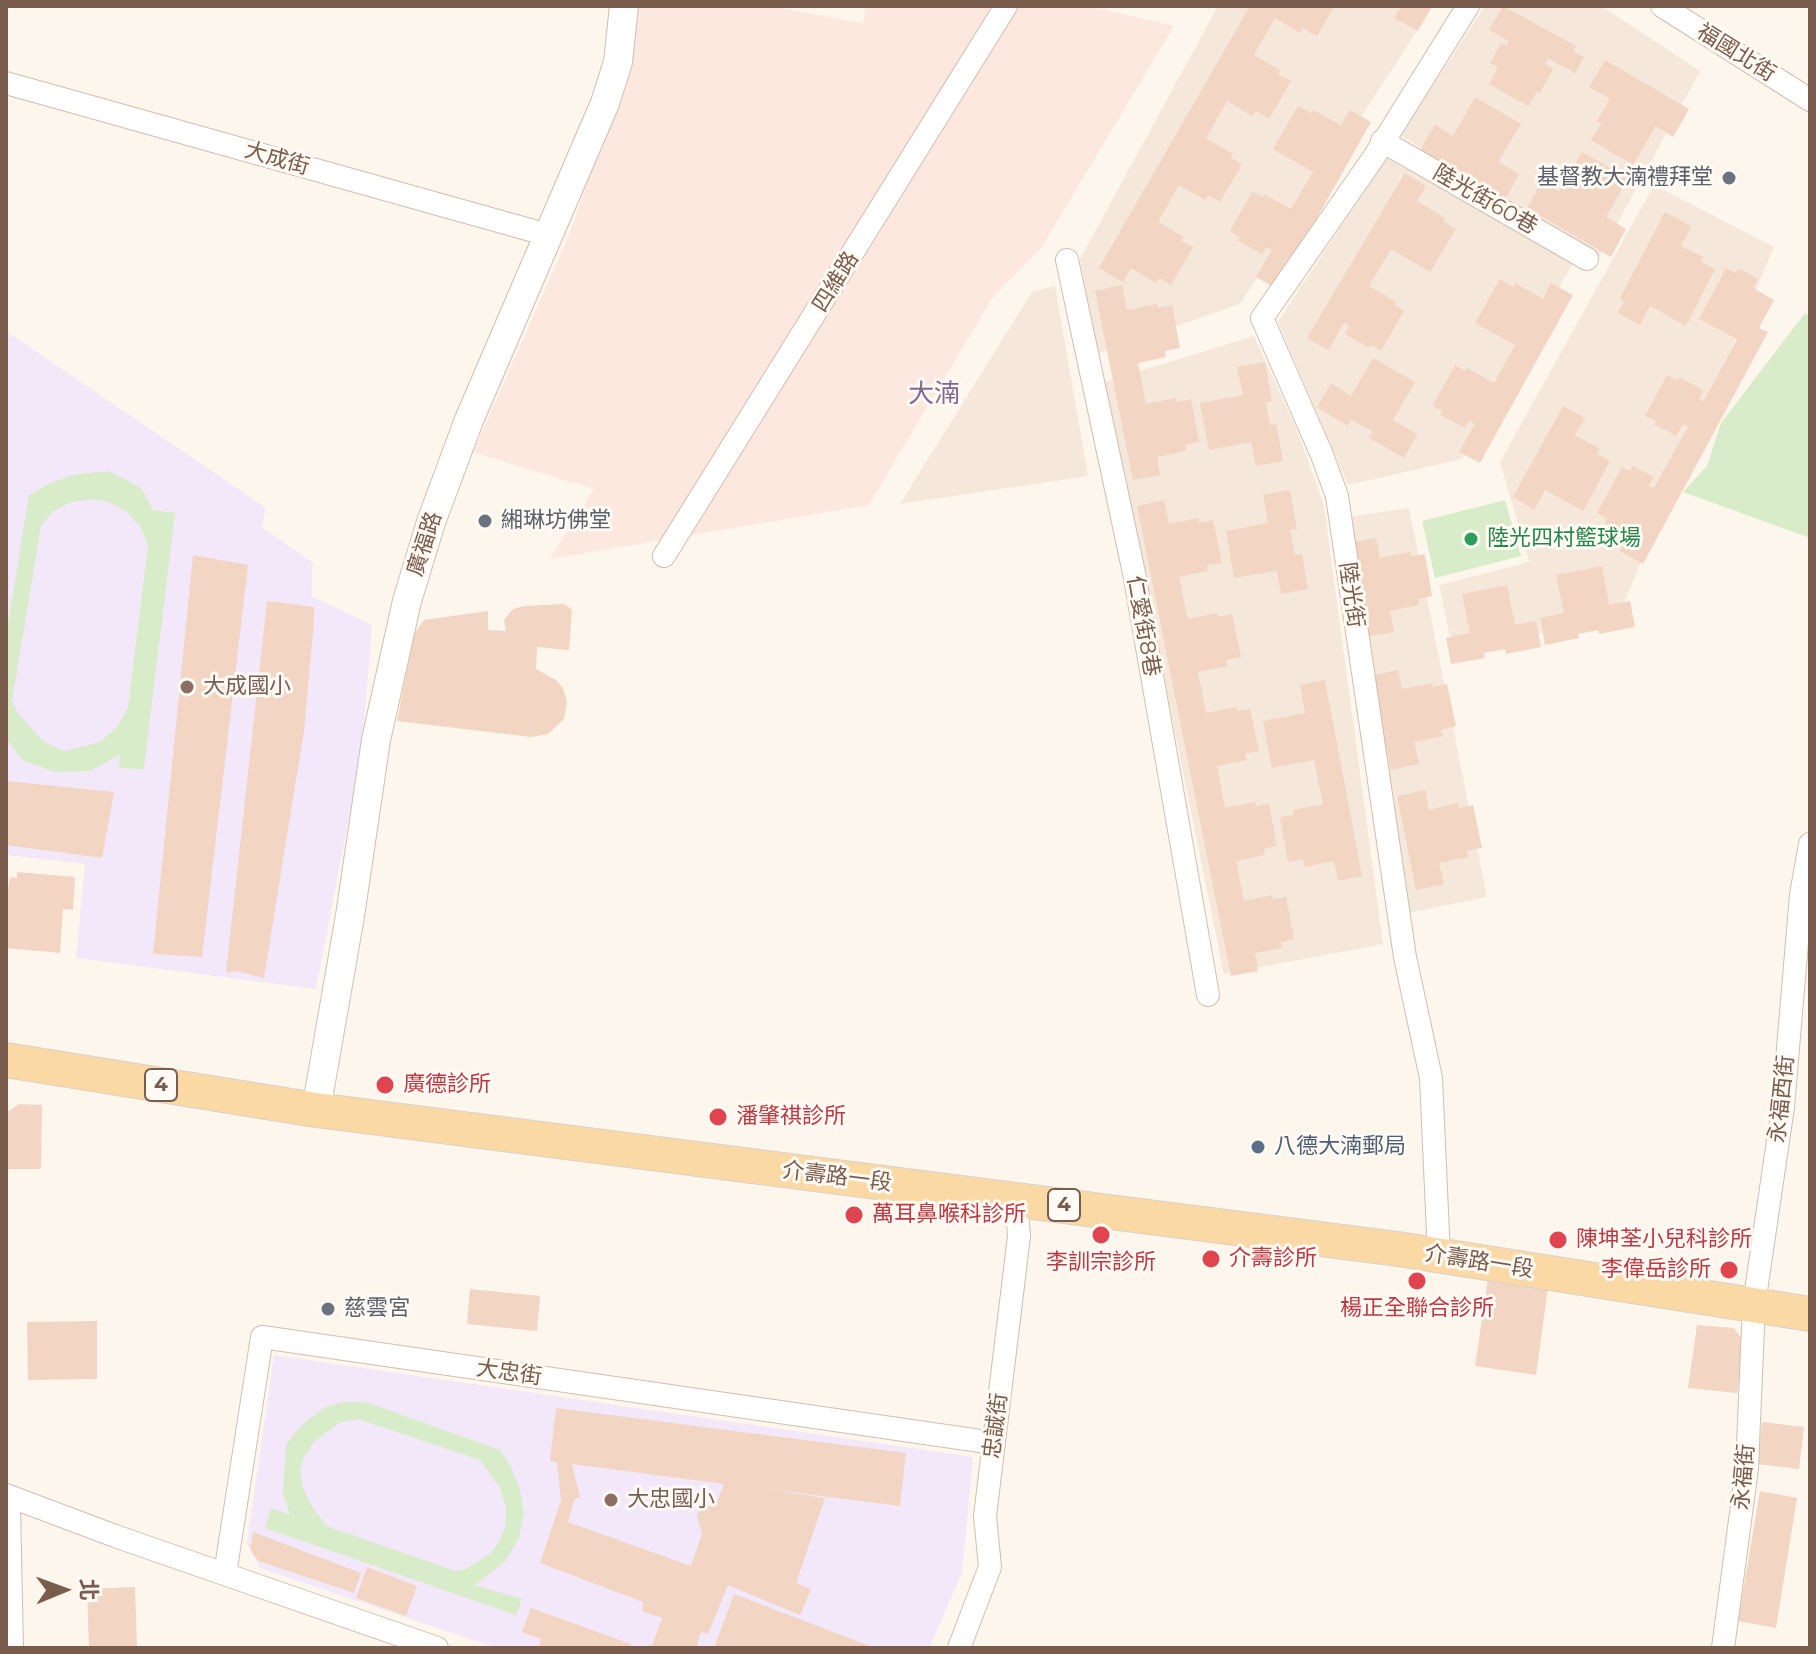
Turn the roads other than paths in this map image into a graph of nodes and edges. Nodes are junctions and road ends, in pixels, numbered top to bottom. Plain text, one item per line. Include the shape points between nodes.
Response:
1 (624, 6) edge
2 (1006, 6) edge
3 (1468, 6) edge
4 (1662, 6) edge
5 (6, 83) edge
6 (1810, 100) edge
7 (1382, 141) junction
8 (548, 235) junction
9 (1587, 259) dead end
10 (1067, 260) dead end
11 (664, 556) dead end
12 (1810, 844) edge
13 (1208, 995) dead end
14 (6, 1060) edge
15 (316, 1110) junction
16 (1016, 1199) junction
17 (1439, 1256) junction
18 (1754, 1304) junction
19 (1810, 1314) edge
20 (994, 1443) junction
21 (6, 1495) edge
22 (6, 1507) edge
23 (225, 1574) junction
24 (9, 1648) edge
25 (437, 1648) edge
26 (959, 1648) edge
27 (1723, 1648) edge

1 - 8 street, 廣福路 via 614,76
2 - 11 street, 四維路
3 - 7 street, 陸光街
4 - 6 street, 福國北街
5 - 8 street, 大成街
7 - 9 street, 陸光街60巷
7 - 17 street, 陸光街 via 1262,318 1337,496 1405,957 1431,1078
8 - 15 street, 廣福路 via 469,420 407,601 376,740
10 - 13 street, 仁愛街8巷 via 1134,573
12 - 18 street, 永福西街 via 1783,1107
14 - 15 main road, 介壽路一段 / 4
15 - 16 main road, 介壽路一段 / 4
16 - 17 main road, 介壽路一段 / 4
16 - 20 street, 忠誠街 via 1019,1236
17 - 18 main road, 介壽路一段 / 4
18 - 19 main road, 介壽路一段 / 4
18 - 27 street, 永福街 via 1747,1468
20 - 23 street, 大忠街 via 262,1337
20 - 26 street, 忠誠街 via 985,1516 990,1567
21 - 23 street
22 - 24 street
23 - 25 street

